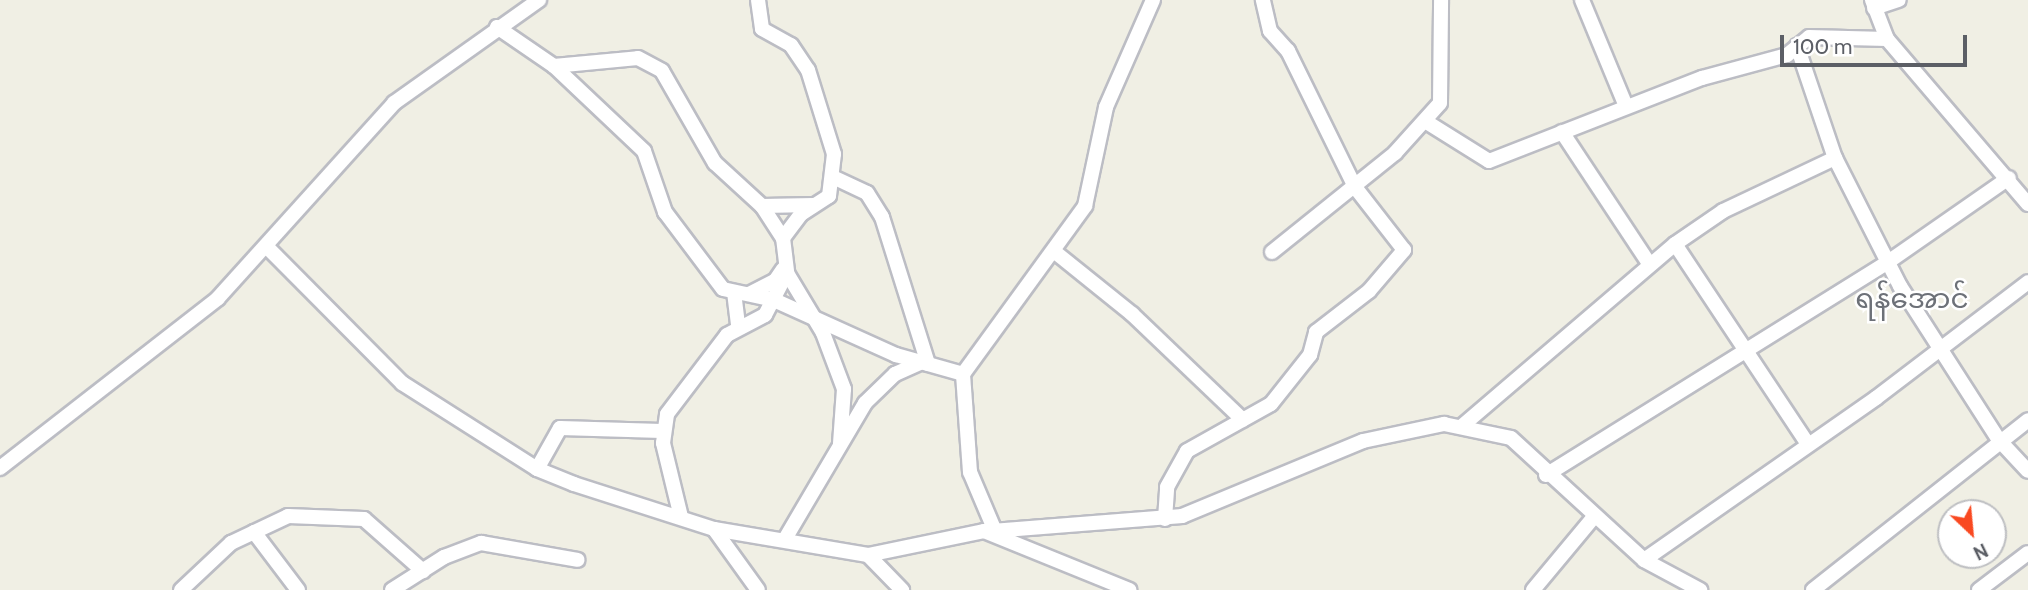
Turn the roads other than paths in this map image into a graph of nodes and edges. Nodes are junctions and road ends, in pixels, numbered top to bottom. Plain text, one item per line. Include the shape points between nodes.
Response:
1 (539, 0) edge
2 (758, 0) edge
3 (1153, 0) edge
4 (1263, 0) edge
5 (1441, 0) edge
6 (1582, 0) edge
7 (1899, 0) edge
8 (1873, 4) edge
9 (497, 27) junction
10 (1887, 39) junction
11 (1797, 46) junction
12 (554, 66) junction
13 (1626, 106) junction
14 (1425, 121) junction
15 (1562, 132) junction
16 (1835, 158) junction
17 (835, 178) junction
18 (2009, 178) junction
19 (1355, 187) junction
20 (2028, 204) edge
21 (816, 205) junction
22 (762, 206) junction
23 (783, 238) junction
24 (1675, 244) junction
25 (266, 246) junction
26 (1055, 252) junction
27 (1272, 252) dead end
28 (1888, 262) junction
29 (1650, 265) junction
30 (786, 267) junction
31 (2028, 282) edge
32 (741, 293) junction
33 (774, 300) junction
34 (818, 323) junction
35 (738, 327) junction
36 (1943, 344) junction
37 (1749, 351) junction
38 (925, 363) junction
39 (963, 374) junction
40 (1243, 420) junction
41 (2028, 420) edge
42 (1462, 426) junction
43 (662, 431) junction
44 (1999, 440) junction
45 (1807, 443) junction
46 (840, 444) junction
47 (0, 468) edge
48 (537, 468) junction
49 (2028, 471) edge
50 (1546, 475) junction
51 (681, 517) junction
52 (1593, 518) junction
53 (1165, 519) junction
54 (714, 529) junction
55 (989, 531) junction
56 (254, 532) junction
57 (785, 538) junction
58 (2028, 553) edge
59 (868, 555) junction
60 (1644, 559) junction
61 (578, 560) dead end
62 (423, 571) junction
63 (181, 590) edge
64 (298, 590) edge
65 (392, 590) edge
66 (758, 590) edge
67 (902, 590) edge
68 (1129, 590) edge
69 (1533, 590) edge
70 (1700, 590) edge
71 (1814, 590) edge
72 (1979, 590) edge

1 - 9 street
2 - 17 street via 762,29 791,45 808,70
3 - 26 street via 1106,107 1085,206
4 - 19 street via 1270,31 1288,51
5 - 14 street via 1442,95
6 - 13 street
7 - 8 street
8 - 10 street
9 - 12 street
9 - 25 street via 394,103
10 - 11 street via 1809,37
10 - 18 street
11 - 13 street
11 - 16 street
12 - 22 street via 638,58 662,71 715,163
12 - 32 street via 644,151 665,212 708,273
13 - 15 street
14 - 15 street via 1489,161
14 - 19 street
15 - 29 street
16 - 24 street via 1723,211
16 - 28 street
17 - 21 street via 829,196
17 - 38 street via 867,193 883,217
18 - 20 street
18 - 28 street
19 - 27 street
19 - 40 street via 1404,250 1399,260 1331,316 1284,390
21 - 22 street
21 - 23 street
22 - 23 street
23 - 30 street
24 - 29 street
24 - 37 street
25 - 47 street via 167,342
25 - 48 street via 402,383
26 - 39 street
26 - 40 street via 1132,314
28 - 36 street via 1924,325
28 - 37 street
29 - 42 street
30 - 32 street via 775,281
30 - 33 street
30 - 34 street
31 - 36 street
32 - 33 street
32 - 35 street
33 - 34 street
33 - 35 street via 765,316
34 - 38 street
34 - 46 street via 844,389
35 - 43 street via 667,414
36 - 44 street
36 - 45 street
37 - 45 street
37 - 50 street
38 - 39 street
38 - 46 street via 882,384
39 - 55 street via 970,472
40 - 53 street via 1187,451 1167,487
41 - 44 street
42 - 50 street via 1511,438
42 - 53 street via 1408,428 1363,441 1224,504
43 - 48 street via 560,428
43 - 51 street
44 - 49 street
44 - 71 street
45 - 60 street
46 - 57 street
48 - 51 street
50 - 52 street
51 - 54 street
52 - 60 street
52 - 69 street
53 - 55 street
54 - 57 street
54 - 66 street
55 - 59 street
55 - 68 street
56 - 62 street via 288,516 363,519
56 - 63 street via 213,557
56 - 64 street
57 - 59 street
58 - 72 street
59 - 67 street
60 - 70 street
61 - 62 street via 481,543
62 - 65 street

